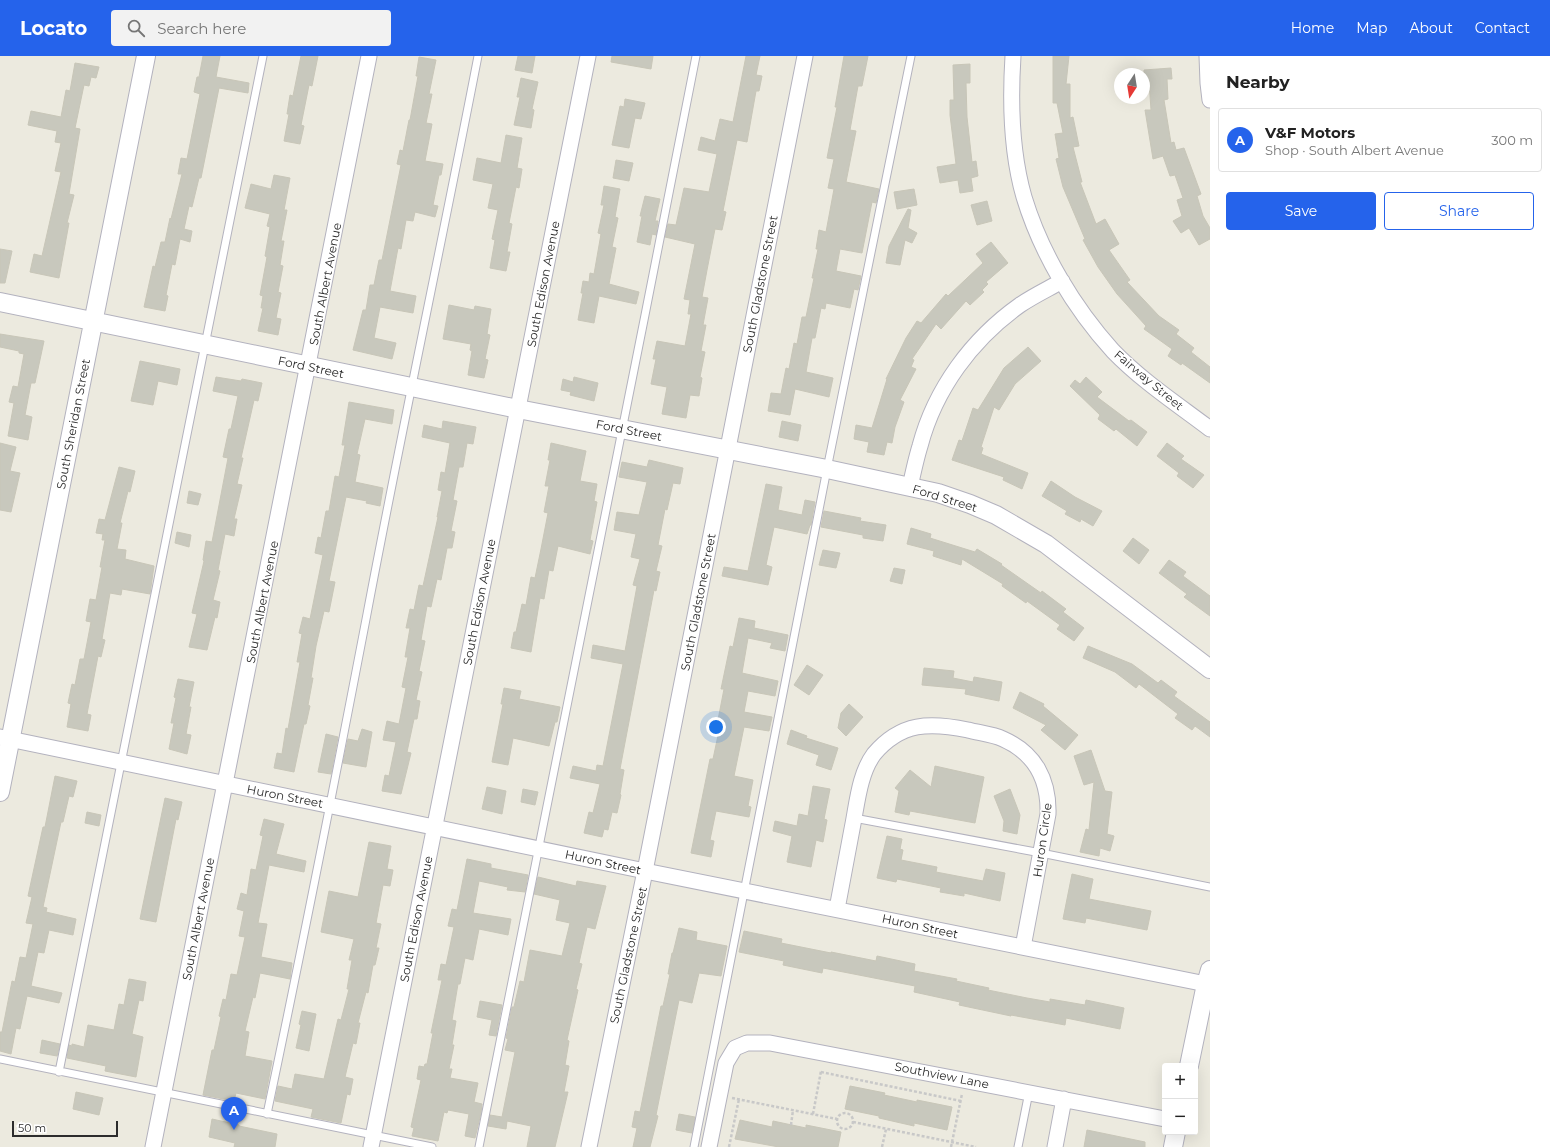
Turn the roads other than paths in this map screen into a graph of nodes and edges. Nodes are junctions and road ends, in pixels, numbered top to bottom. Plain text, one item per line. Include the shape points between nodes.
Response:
1 (146, 56) edge
2 (262, 56) edge
3 (369, 56) edge
4 (478, 56) edge
5 (588, 56) edge
6 (696, 56) edge
7 (805, 56) edge
8 (911, 56) edge
9 (1013, 56) edge
10 (1207, 56) edge
11 (1210, 100) edge
12 (1062, 280) junction
13 (0, 302) edge
14 (93, 321) junction
15 (205, 344) junction
16 (309, 366) junction
17 (412, 387) junction
18 (518, 409) junction
19 (622, 428) junction
20 (1210, 429) edge
21 (727, 449) junction
22 (827, 469) junction
23 (910, 487) junction
24 (1210, 669) edge
25 (5, 738) edge
26 (121, 762) junction
27 (225, 784) junction
28 (0, 792) edge
29 (330, 805) junction
30 (854, 818) junction
31 (434, 826) junction
32 (539, 848) junction
33 (1041, 853) junction
34 (645, 871) junction
35 (1210, 887) edge
36 (745, 891) junction
37 (837, 909) junction
38 (1023, 947) junction
39 (1208, 977) edge
40 (0, 1059) edge
41 (1190, 1063) edge
42 (59, 1072) junction
43 (164, 1092) junction
44 (1029, 1092) junction
45 (1064, 1099) junction
46 (268, 1114) junction
47 (1162, 1118) edge
48 (1175, 1135) edge
49 (372, 1141) edge
50 (153, 1147) edge
51 (432, 1147) edge
52 (479, 1147) edge
53 (589, 1147) edge
54 (694, 1147) edge
55 (709, 1147) edge
56 (1018, 1147) edge
57 (1055, 1147) edge
58 (1173, 1147) edge

1 - 14 street, South Sheridan Street
2 - 15 lane
3 - 16 street, South Albert Avenue
4 - 17 lane
5 - 18 street, South Edison Avenue
6 - 19 lane
7 - 21 street, South Gladstone Street
8 - 22 lane
9 - 12 street, Fairway Street via 1011,115 1024,196 1032,221
10 - 11 street
12 - 20 street, Fairway Street via 1081,311 1114,352 1144,379
12 - 23 street via 1020,304 996,324 976,342 953,373 929,419
13 - 14 street, Ford Street
14 - 15 street, Ford Street
14 - 25 street, South Sheridan Street
15 - 16 street, Ford Street
15 - 26 lane
16 - 17 street, Ford Street
16 - 27 street, South Albert Avenue
17 - 18 street, Ford Street
17 - 29 lane
18 - 19 street, Ford Street
18 - 31 street, South Edison Avenue
19 - 21 street, Ford Street
19 - 32 lane
21 - 22 street, Ford Street
21 - 34 street, South Gladstone Street
22 - 23 street, Ford Street
22 - 36 lane
23 - 24 street, Ford Street via 970,504 1020,528 1046,544
25 - 26 street, Huron Street
25 - 28 street, South Sheridan Street
26 - 27 street, Huron Street
26 - 42 lane
27 - 29 street, Huron Street
27 - 43 street, South Albert Avenue
29 - 31 street, Huron Street
29 - 46 lane
30 - 33 lane
30 - 33 street, Huron Circle via 862,780 870,760 888,740 916,727 947,726 1002,739 1016,745 1032,760 1046,786 1048,800
30 - 37 street, Huron Circle
31 - 32 street, Huron Street
31 - 49 street, South Edison Avenue
32 - 34 street, Huron Street
32 - 52 lane
33 - 35 lane
33 - 38 street, Huron Circle
34 - 36 street, Huron Street
34 - 53 street, South Gladstone Street
36 - 37 street, Huron Street
36 - 54 lane
37 - 38 street, Huron Street
38 - 39 street, Huron Street
39 - 41 street
40 - 42 lane
42 - 43 lane
43 - 46 lane
43 - 50 street, South Albert Avenue
44 - 45 street, Southview Lane
44 - 55 street, Southview Lane via 770,1043 747,1043 735,1048 726,1063
44 - 56 lane
45 - 47 street, Southview Lane
45 - 57 street
46 - 49 lane
48 - 58 street
49 - 51 lane

